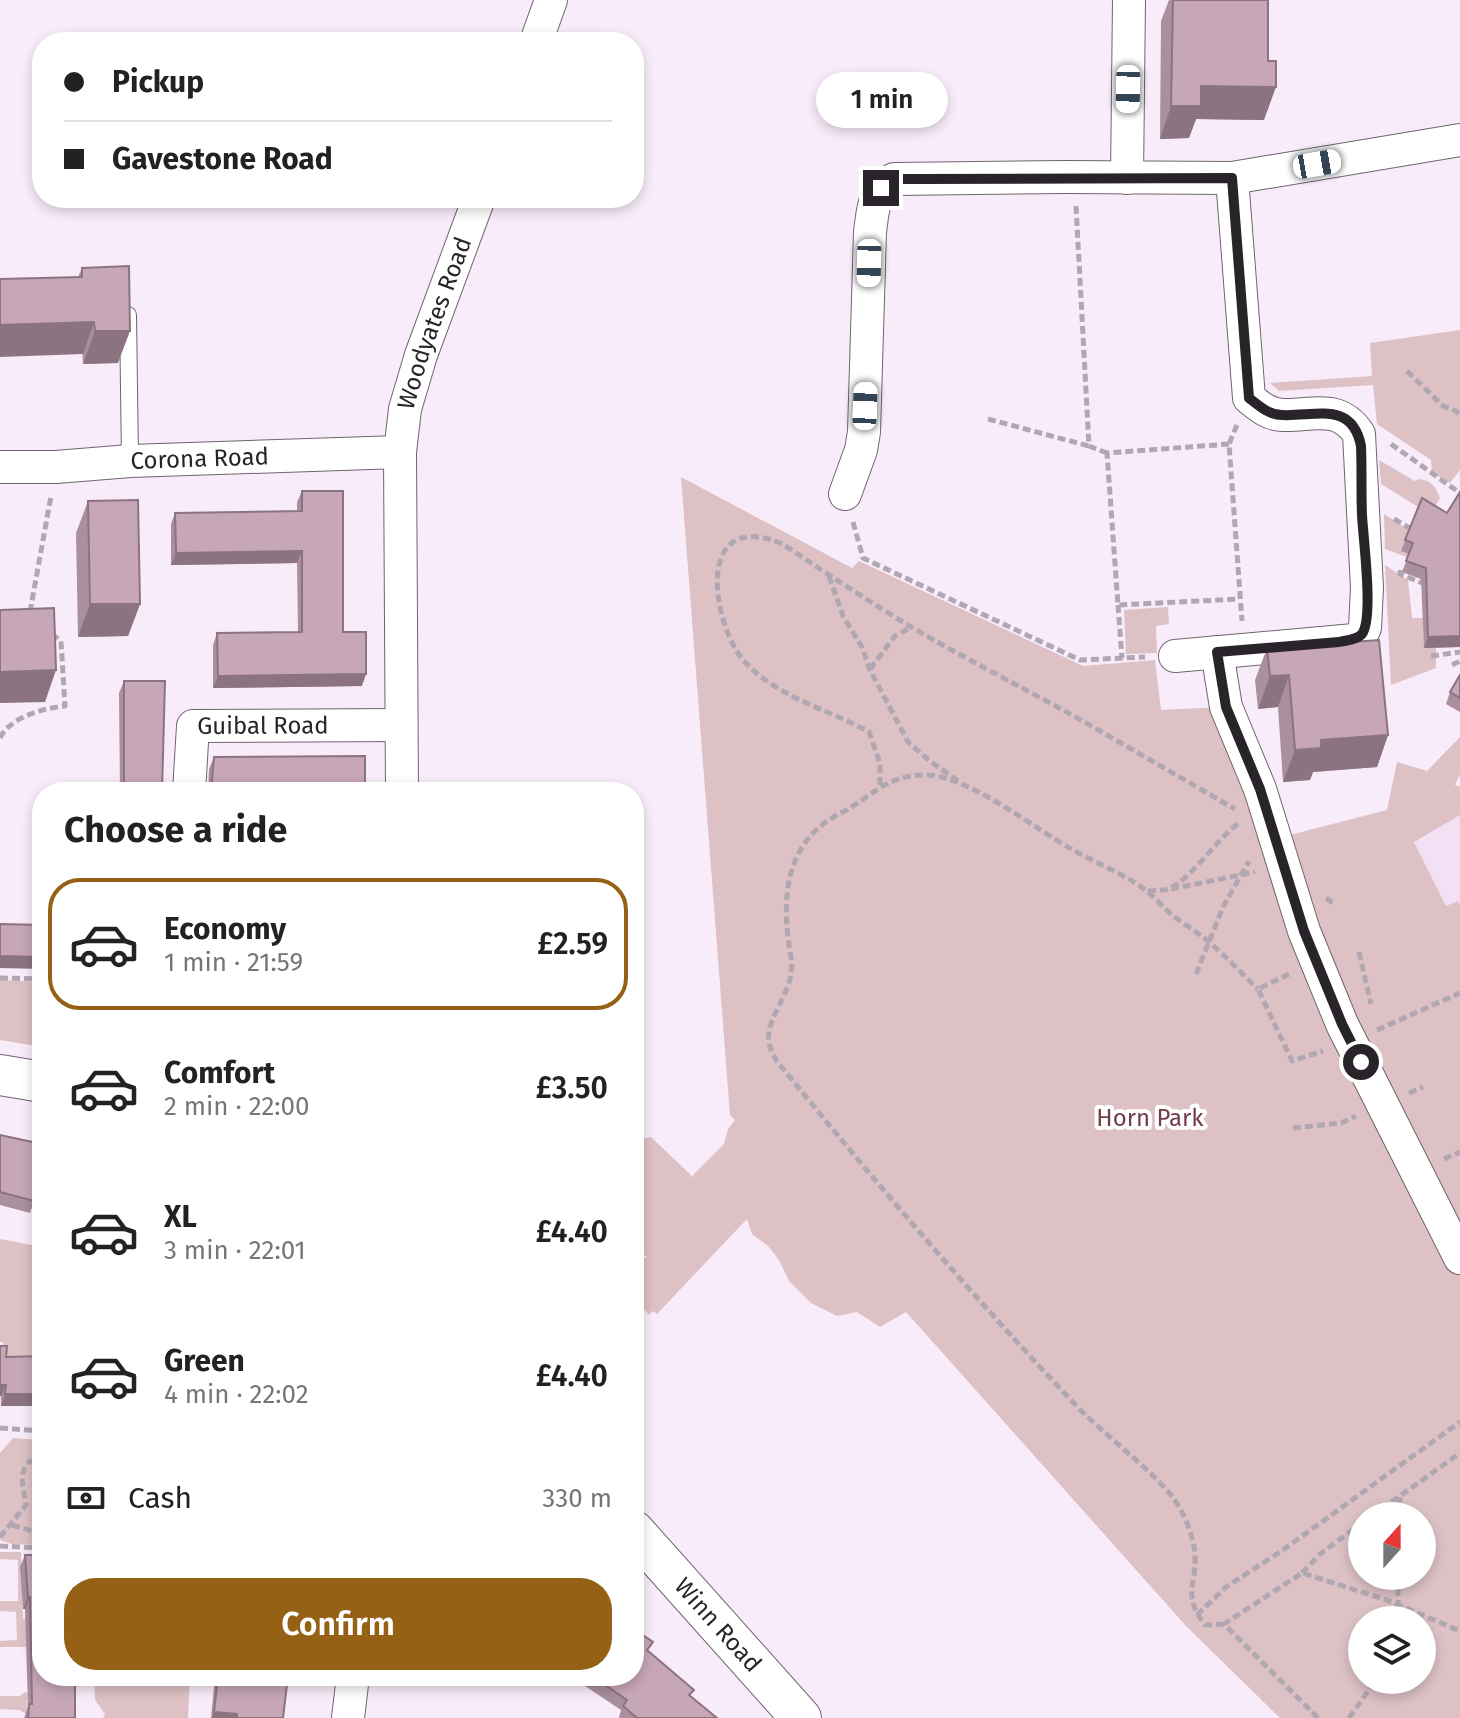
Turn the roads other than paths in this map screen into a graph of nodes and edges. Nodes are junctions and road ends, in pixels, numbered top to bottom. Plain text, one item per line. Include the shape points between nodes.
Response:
1 (551, 0) edge
2 (1129, 0) edge
3 (540, 32) edge
4 (1460, 140) edge
5 (1127, 178) junction
6 (1232, 178) junction
7 (475, 208) edge
8 (128, 296) edge
9 (400, 452) junction
10 (130, 461) junction
11 (0, 467) edge
12 (845, 494) road end
13 (1231, 650) junction
14 (1175, 656) road end
15 (401, 725) junction
16 (190, 782) edge
17 (402, 782) edge
18 (0, 1075) edge
19 (32, 1080) edge
20 (1460, 1258) edge
21 (644, 1542) edge
22 (352, 1686) edge
23 (348, 1718) edge
24 (801, 1718) edge

1 - 3 street
2 - 5 street
4 - 6 street
5 - 6 street
5 - 12 street via 894,179 881,188 870,232 864,432
6 - 13 street via 1249,398 1280,416 1337,416 1359,434 1367,588 1365,628 1354,640
7 - 9 street, Woodyates Road via 421,355 405,409
8 - 10 lane
9 - 10 street, Corona Road
9 - 15 street
10 - 11 street, Corona Road
13 - 14 street
13 - 20 street via 1226,707 1260,789 1316,960
15 - 16 street, Guibal Road via 193,726
15 - 17 street
18 - 19 street
21 - 24 street, Winn Road
22 - 23 street

